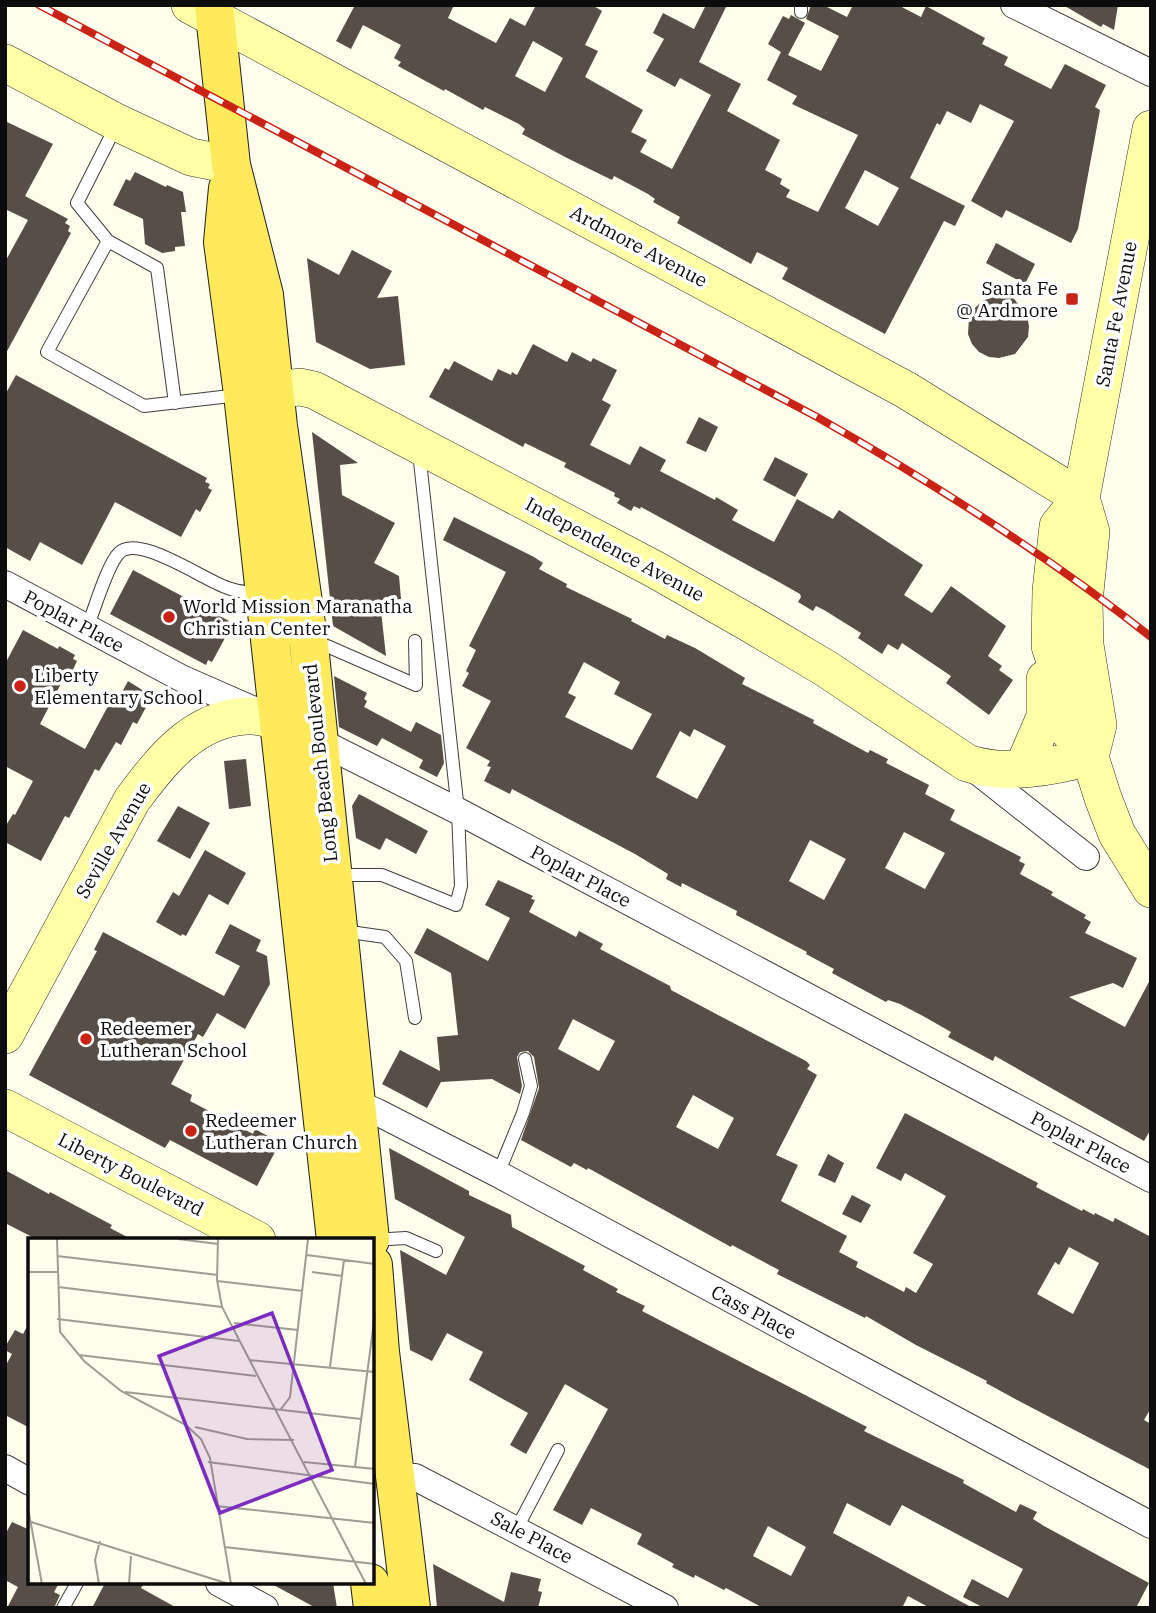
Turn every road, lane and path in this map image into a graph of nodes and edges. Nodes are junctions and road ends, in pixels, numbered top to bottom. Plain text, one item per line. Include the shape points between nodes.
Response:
1 (1014, 5) edge
2 (206, 10) edge
3 (5, 63) edge
4 (1151, 73) edge
5 (118, 123) junction
6 (1151, 129) edge
7 (231, 165) junction
8 (108, 241) junction
9 (258, 392) junction
10 (175, 403) junction
11 (418, 444) junction
12 (1081, 498) junction
13 (5, 584) edge
14 (264, 595) junction
15 (87, 628) junction
16 (415, 641) dead end
17 (309, 645) junction
18 (1050, 646) junction
19 (278, 720) junction
20 (319, 740) junction
21 (1090, 757) junction
22 (967, 763) junction
23 (1023, 768) junction
24 (458, 811) junction
25 (1086, 857) dead end
26 (331, 875) junction
27 (1151, 889) edge
28 (339, 930) junction
29 (415, 1018) dead end
30 (5, 1035) edge
31 (525, 1059) dead end
32 (356, 1104) junction
33 (5, 1108) edge
34 (498, 1174) junction
35 (1151, 1179) edge
36 (253, 1238) edge
37 (336, 1238) edge
38 (370, 1238) edge
39 (374, 1240) edge
40 (436, 1251) dead end
41 (374, 1279) edge
42 (558, 1450) dead end
43 (5, 1468) edge
44 (396, 1476) junction
45 (28, 1481) edge
46 (1151, 1525) edge
47 (517, 1528) junction
48 (76, 1585) edge
49 (223, 1585) edge
50 (370, 1585) edge
51 (63, 1608) edge
52 (265, 1608) edge
53 (373, 1608) edge
54 (411, 1608) edge
55 (665, 1608) edge

1 - 4 street
2 - 7 main road, Long Beach Boulevard
2 - 12 street, Ardmore Avenue via 906,390
3 - 5 street
5 - 7 street via 191,158
5 - 8 lane via 77,204
6 - 12 street, Santa Fe Avenue
7 - 9 main road, Long Beach Boulevard via 264,295
8 - 10 lane via 157,268
8 - 10 lane via 47,352 144,406
9 - 10 lane
9 - 11 street, Independence Avenue via 314,390
9 - 14 main road, Long Beach Boulevard
9 - 17 main road, Long Beach Boulevard
11 - 22 street, Independence Avenue via 749,623
11 - 24 lane
12 - 18 street, Santa Fe Avenue via 1058,526
12 - 21 street, Santa Fe Avenue via 1091,532 1085,645 1098,725
13 - 15 street, Poplar Place
14 - 15 lane via 228,588 146,549 130,548 114,559
14 - 19 main road, Long Beach Boulevard
15 - 19 street, Poplar Place via 181,678
16 - 17 lane via 416,685 327,646
17 - 20 main road, Long Beach Boulevard
18 - 21 street, Santa Fe Avenue via 1068,730
18 - 23 street via 1044,673 1045,717
19 - 20 street, Poplar Place
19 - 30 street, Seville Avenue via 246,716 199,730 158,765 132,800
19 - 37 main road, Long Beach Boulevard
20 - 24 street, Poplar Place
20 - 26 main road, Long Beach Boulevard
21 - 23 street, Independence Avenue
21 - 27 street, Santa Fe Avenue via 1117,834
22 - 23 street, Independence Avenue via 983,768
22 - 25 street, Independence Avenue
24 - 26 lane via 461,886 456,905 382,874
24 - 35 street, Poplar Place
26 - 28 main road, Long Beach Boulevard
28 - 29 lane via 385,937 406,961
28 - 32 main road, Long Beach Boulevard
31 - 34 lane via 531,1086
32 - 34 street, Cass Place
32 - 38 main road, Long Beach Boulevard
33 - 36 street, Liberty Boulevard
34 - 46 street, Cass Place
39 - 40 lane via 406,1238
41 - 44 main road
42 - 47 lane
43 - 45 street
44 - 47 street, Sale Place via 415,1477
44 - 54 main road
47 - 55 street, Sale Place
48 - 51 lane
49 - 52 street
50 - 53 main road

